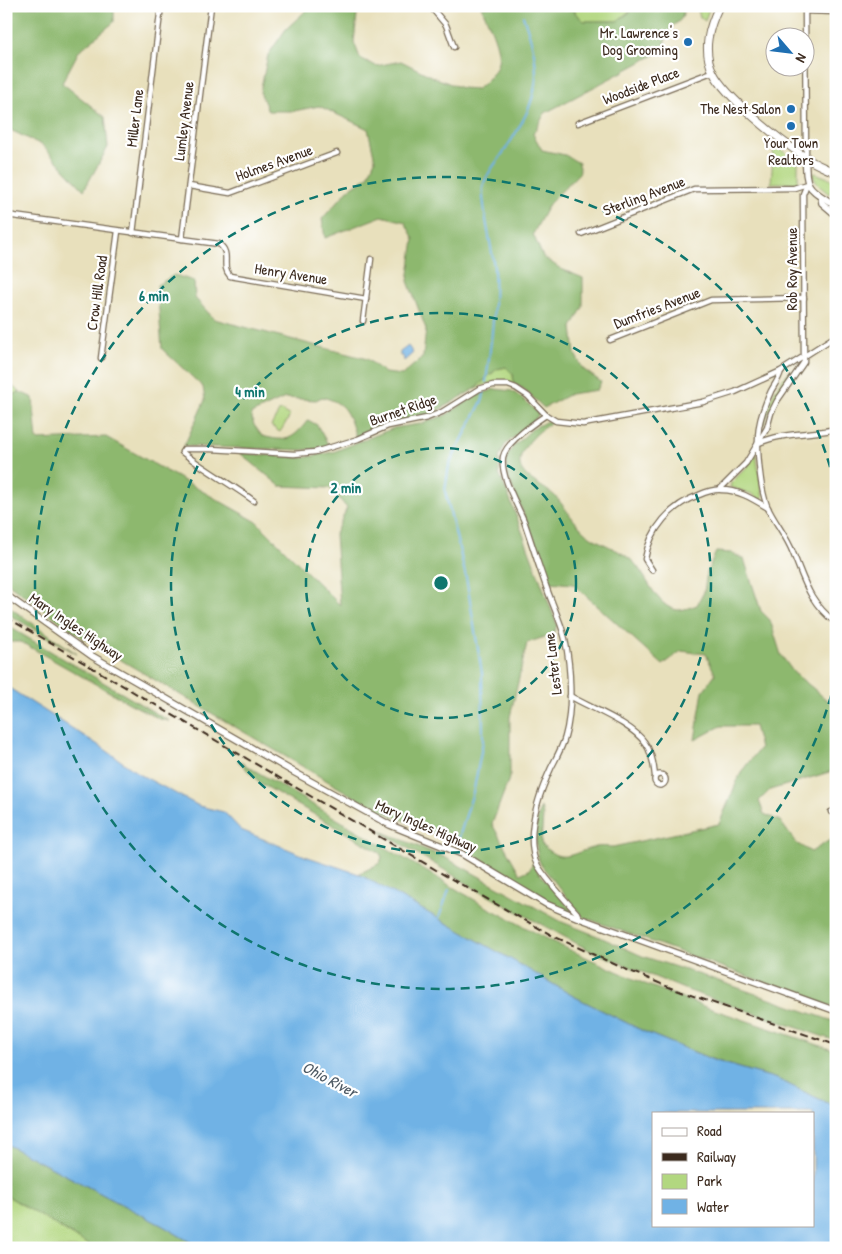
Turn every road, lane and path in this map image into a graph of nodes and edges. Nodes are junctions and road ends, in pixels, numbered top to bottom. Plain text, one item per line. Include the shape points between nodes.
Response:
1 (161, 6) edge
2 (211, 6) edge
3 (430, 6) edge
4 (719, 6) edge
5 (805, 9) edge
6 (836, 12) edge
7 (454, 47) dead end
8 (712, 72) junction
9 (578, 123) dead end
10 (337, 153) dead end
11 (806, 158) junction
12 (836, 173) edge
13 (807, 184) junction
14 (189, 186) junction
15 (820, 197) junction
16 (836, 206) edge
17 (6, 215) edge
18 (836, 215) edge
19 (118, 231) junction
20 (133, 233) junction
21 (581, 234) dead end
22 (182, 239) junction
23 (371, 259) dead end
24 (804, 298) junction
25 (366, 299) junction
26 (363, 321) dead end
27 (836, 336) edge
28 (610, 340) dead end
29 (805, 355) junction
30 (101, 358) dead end
31 (781, 371) junction
32 (546, 416) junction
33 (836, 429) edge
34 (758, 443) junction
35 (720, 490) junction
36 (254, 501) dead end
37 (768, 508) junction
38 (652, 570) dead end
39 (6, 595) edge
40 (836, 623) edge
41 (570, 696) junction
42 (656, 776) dead end
43 (579, 918) junction
44 (836, 1011) edge

1 - 20 street, Miller Lane
2 - 14 street, Lumley Avenue
3 - 7 street via 446,25
4 - 8 main road via 708,37
5 - 6 street
5 - 11 street
8 - 9 street, Woodside Place
8 - 11 main road via 733,98
10 - 14 street, Holmes Avenue via 230,193
11 - 12 main road
11 - 13 street
13 - 15 street
13 - 21 street, Sterling Avenue via 794,188 694,189
13 - 24 street, Rob Roy Avenue via 803,194
14 - 22 street, Lumley Avenue
15 - 16 street
15 - 18 street
17 - 19 street
19 - 20 street
19 - 30 street, Crow Hill Road
20 - 22 street
22 - 25 street, Henry Avenue via 219,244 226,253 225,268 235,278
23 - 25 street
24 - 28 street, Dumfries Avenue via 711,300
24 - 29 street, Rob Roy Avenue
25 - 26 street
27 - 29 street
29 - 31 street
29 - 34 street via 801,368 777,401
31 - 32 street via 735,392 690,404 583,424
31 - 34 street via 761,415
32 - 36 street, Burnet Ridge via 516,388 493,385 478,389 427,418 388,426 315,452 184,449 182,452 202,467
32 - 41 street, Lester Lane via 515,440 504,453 503,465 563,634
33 - 34 street via 773,436
34 - 35 street via 742,469
34 - 37 street via 761,479
35 - 37 street via 743,494
35 - 38 street via 683,502 661,522 650,539 645,560
37 - 40 street via 789,544 812,598
39 - 43 street, Mary Ingles Highway via 92,656 298,774 390,825 462,854 546,904
41 - 42 street via 638,734 648,748
41 - 43 street, Lester Lane via 565,736 536,808 532,844 537,864
43 - 44 street, Mary Ingles Highway

